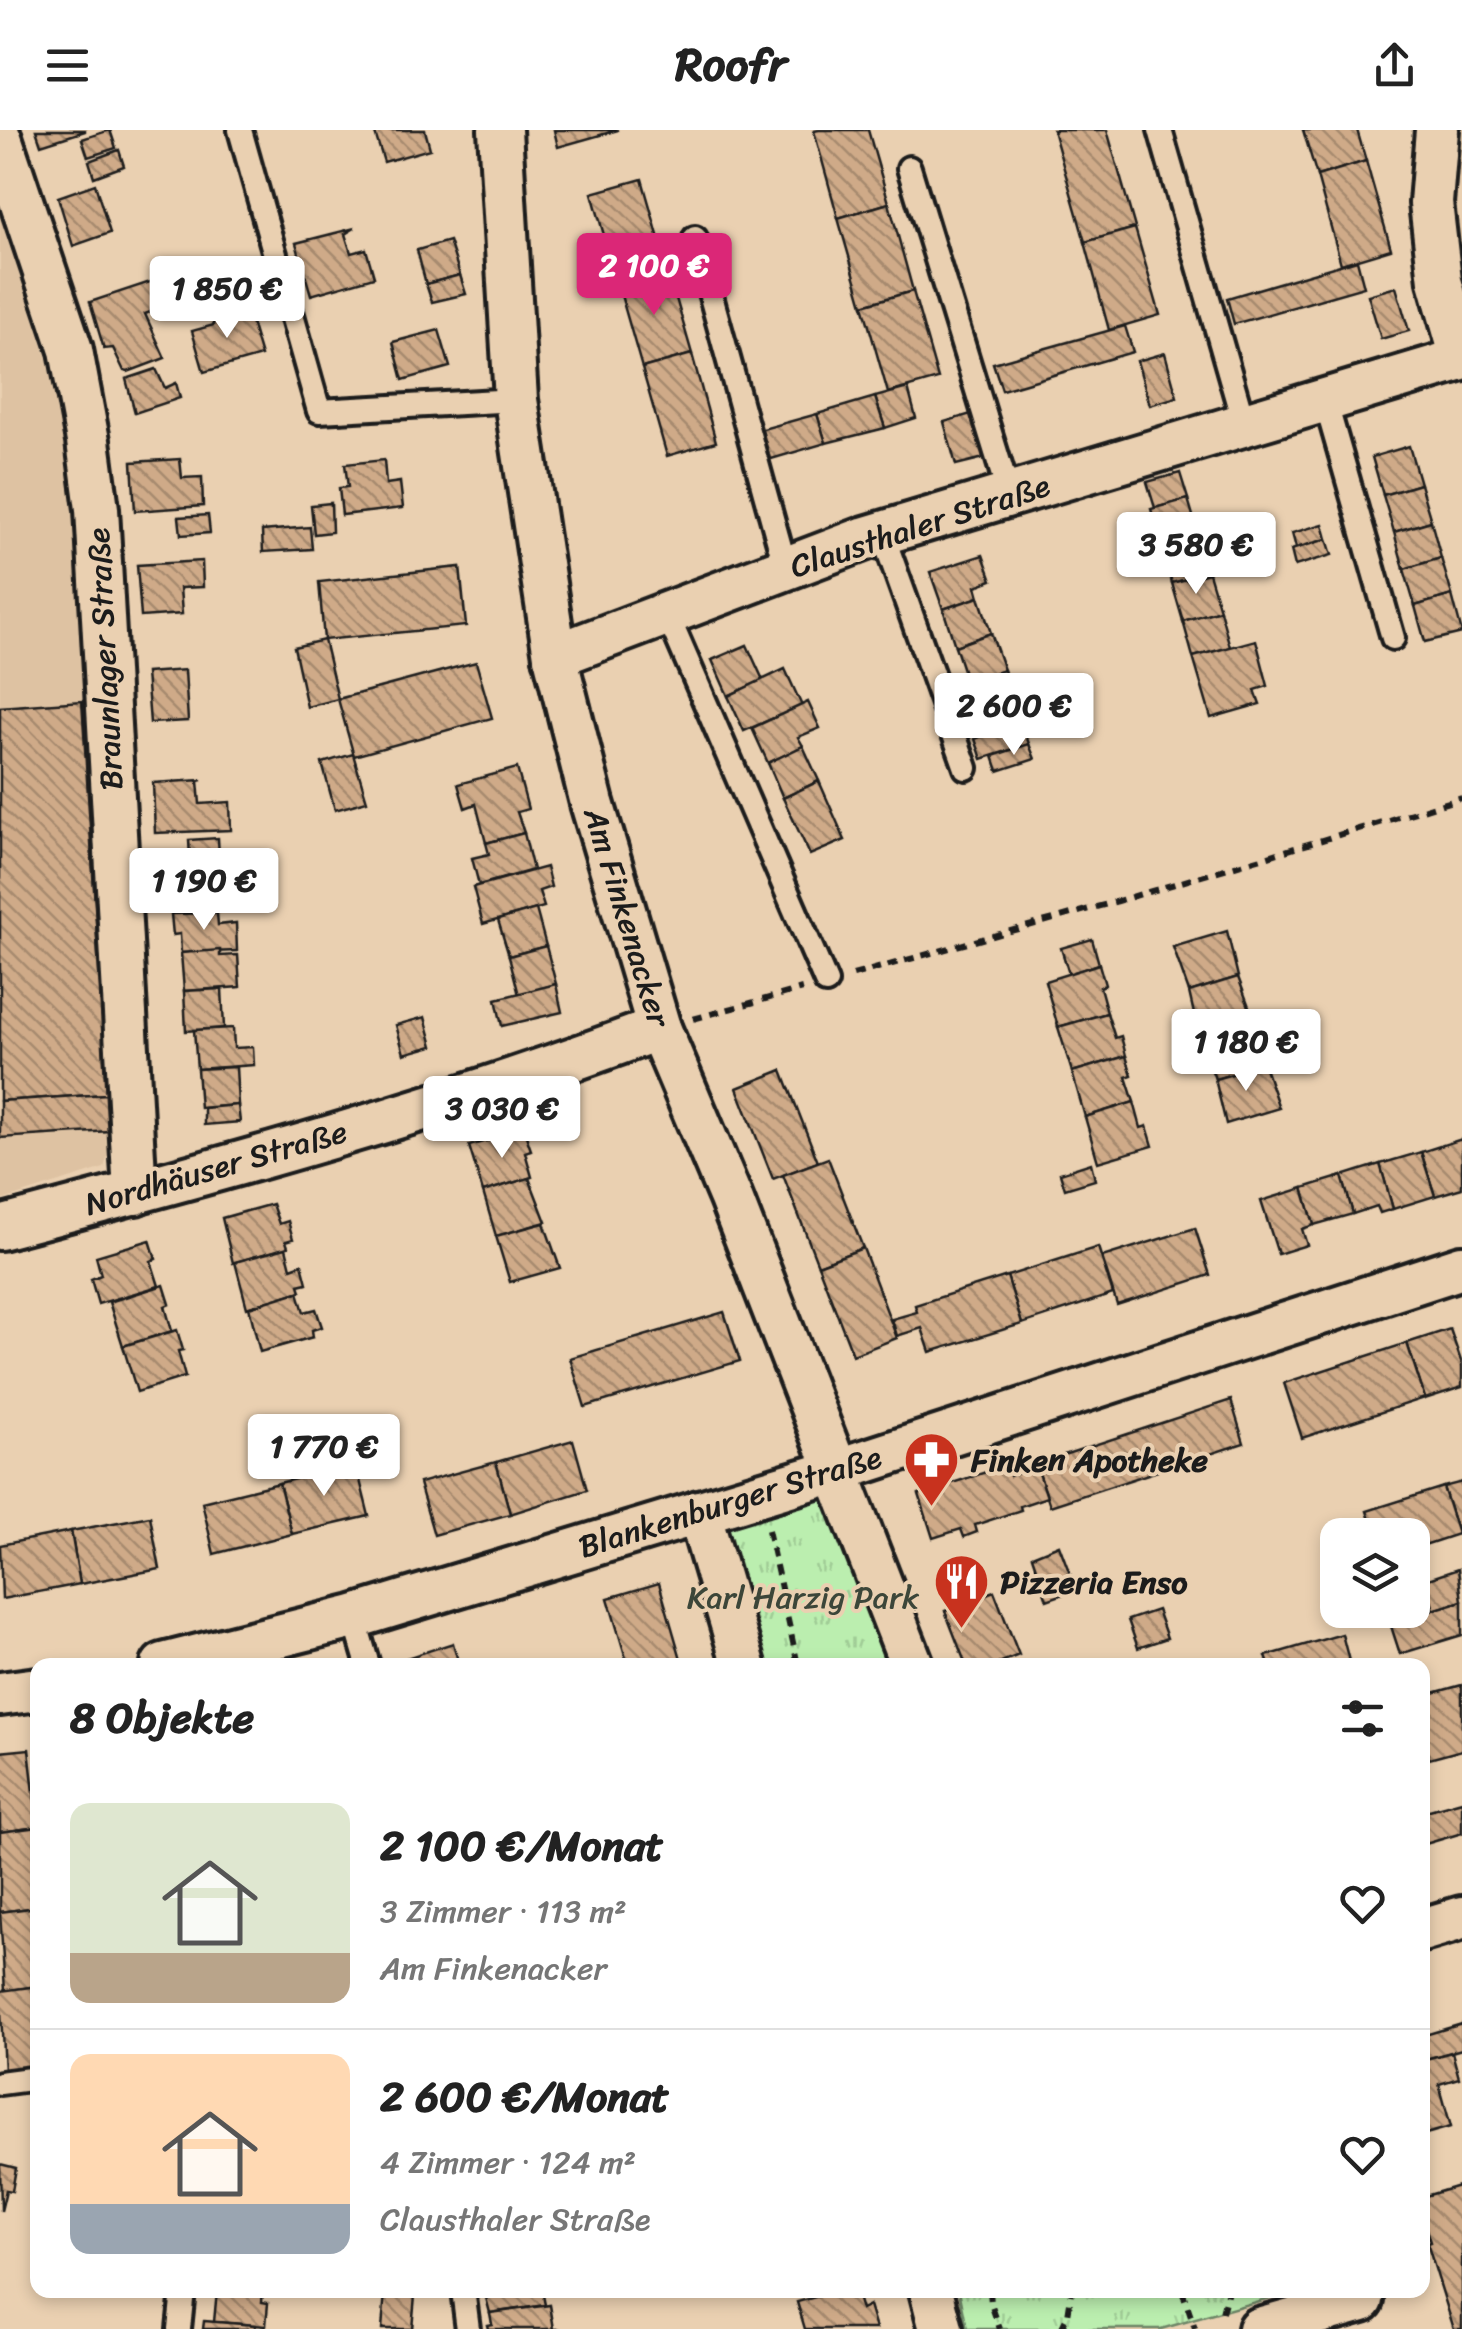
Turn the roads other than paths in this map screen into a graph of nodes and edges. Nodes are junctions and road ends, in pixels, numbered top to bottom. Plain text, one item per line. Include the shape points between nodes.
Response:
1 (240, 130) edge
2 (500, 130) edge
3 (1160, 130) edge
4 (1437, 130) edge
5 (0, 138) edge
6 (908, 168) dead end
7 (695, 238) dead end
8 (1462, 358) edge
9 (516, 400) junction
10 (1325, 400) junction
11 (1244, 424) junction
12 (1009, 495) junction
13 (882, 533) junction
14 (786, 569) junction
15 (667, 614) junction
16 (1393, 638) dead end
17 (556, 656) junction
18 (966, 768) dead end
19 (826, 982) road end
20 (658, 1028) junction
21 (135, 1193) junction
22 (0, 1228) edge
23 (1462, 1267) edge
24 (838, 1470) junction
25 (698, 1512) junction
26 (354, 1616) junction
27 (190, 1658) edge
28 (366, 1658) edge
29 (742, 1658) edge
30 (909, 1658) edge
31 (30, 1689) edge
32 (0, 1694) edge
33 (1462, 1918) edge
34 (1430, 1928) edge
35 (30, 2079) edge
36 (0, 2083) edge
37 (182, 2298) edge
38 (463, 2298) edge
39 (933, 2298) edge
40 (1364, 2306) edge
41 (180, 2329) edge
42 (468, 2329) edge
43 (941, 2329) edge
44 (1259, 2329) edge

1 - 9 lane via 320,411
2 - 9 street, Am Finkenacker
3 - 11 lane
4 - 8 street via 1431,203 1440,282
5 - 21 street, Braunlager Straße via 71,350 93,475
6 - 12 lane
7 - 14 lane
8 - 10 street, Clausthaler Straße
9 - 17 street, Am Finkenacker
10 - 11 street, Clausthaler Straße
10 - 16 lane
11 - 12 street, Clausthaler Straße
12 - 13 street, Clausthaler Straße
13 - 14 street, Clausthaler Straße
13 - 18 lane
14 - 15 street, Clausthaler Straße
15 - 17 street, Clausthaler Straße
15 - 19 lane
17 - 20 street, Am Finkenacker
20 - 21 street, Nordhäuser Straße via 546,1070
20 - 24 street, Am Finkenacker
21 - 22 street, Nordhäuser Straße
23 - 24 street, Blankenburger Straße
24 - 25 street, Blankenburger Straße
24 - 30 street, Am Finkenacker
25 - 26 street, Blankenburger Straße
25 - 29 street
26 - 27 street, Blankenburger Straße
26 - 28 lane
31 - 32 street
33 - 34 street
35 - 36 lane
37 - 41 lane
38 - 42 lane
39 - 43 street
40 - 44 street

